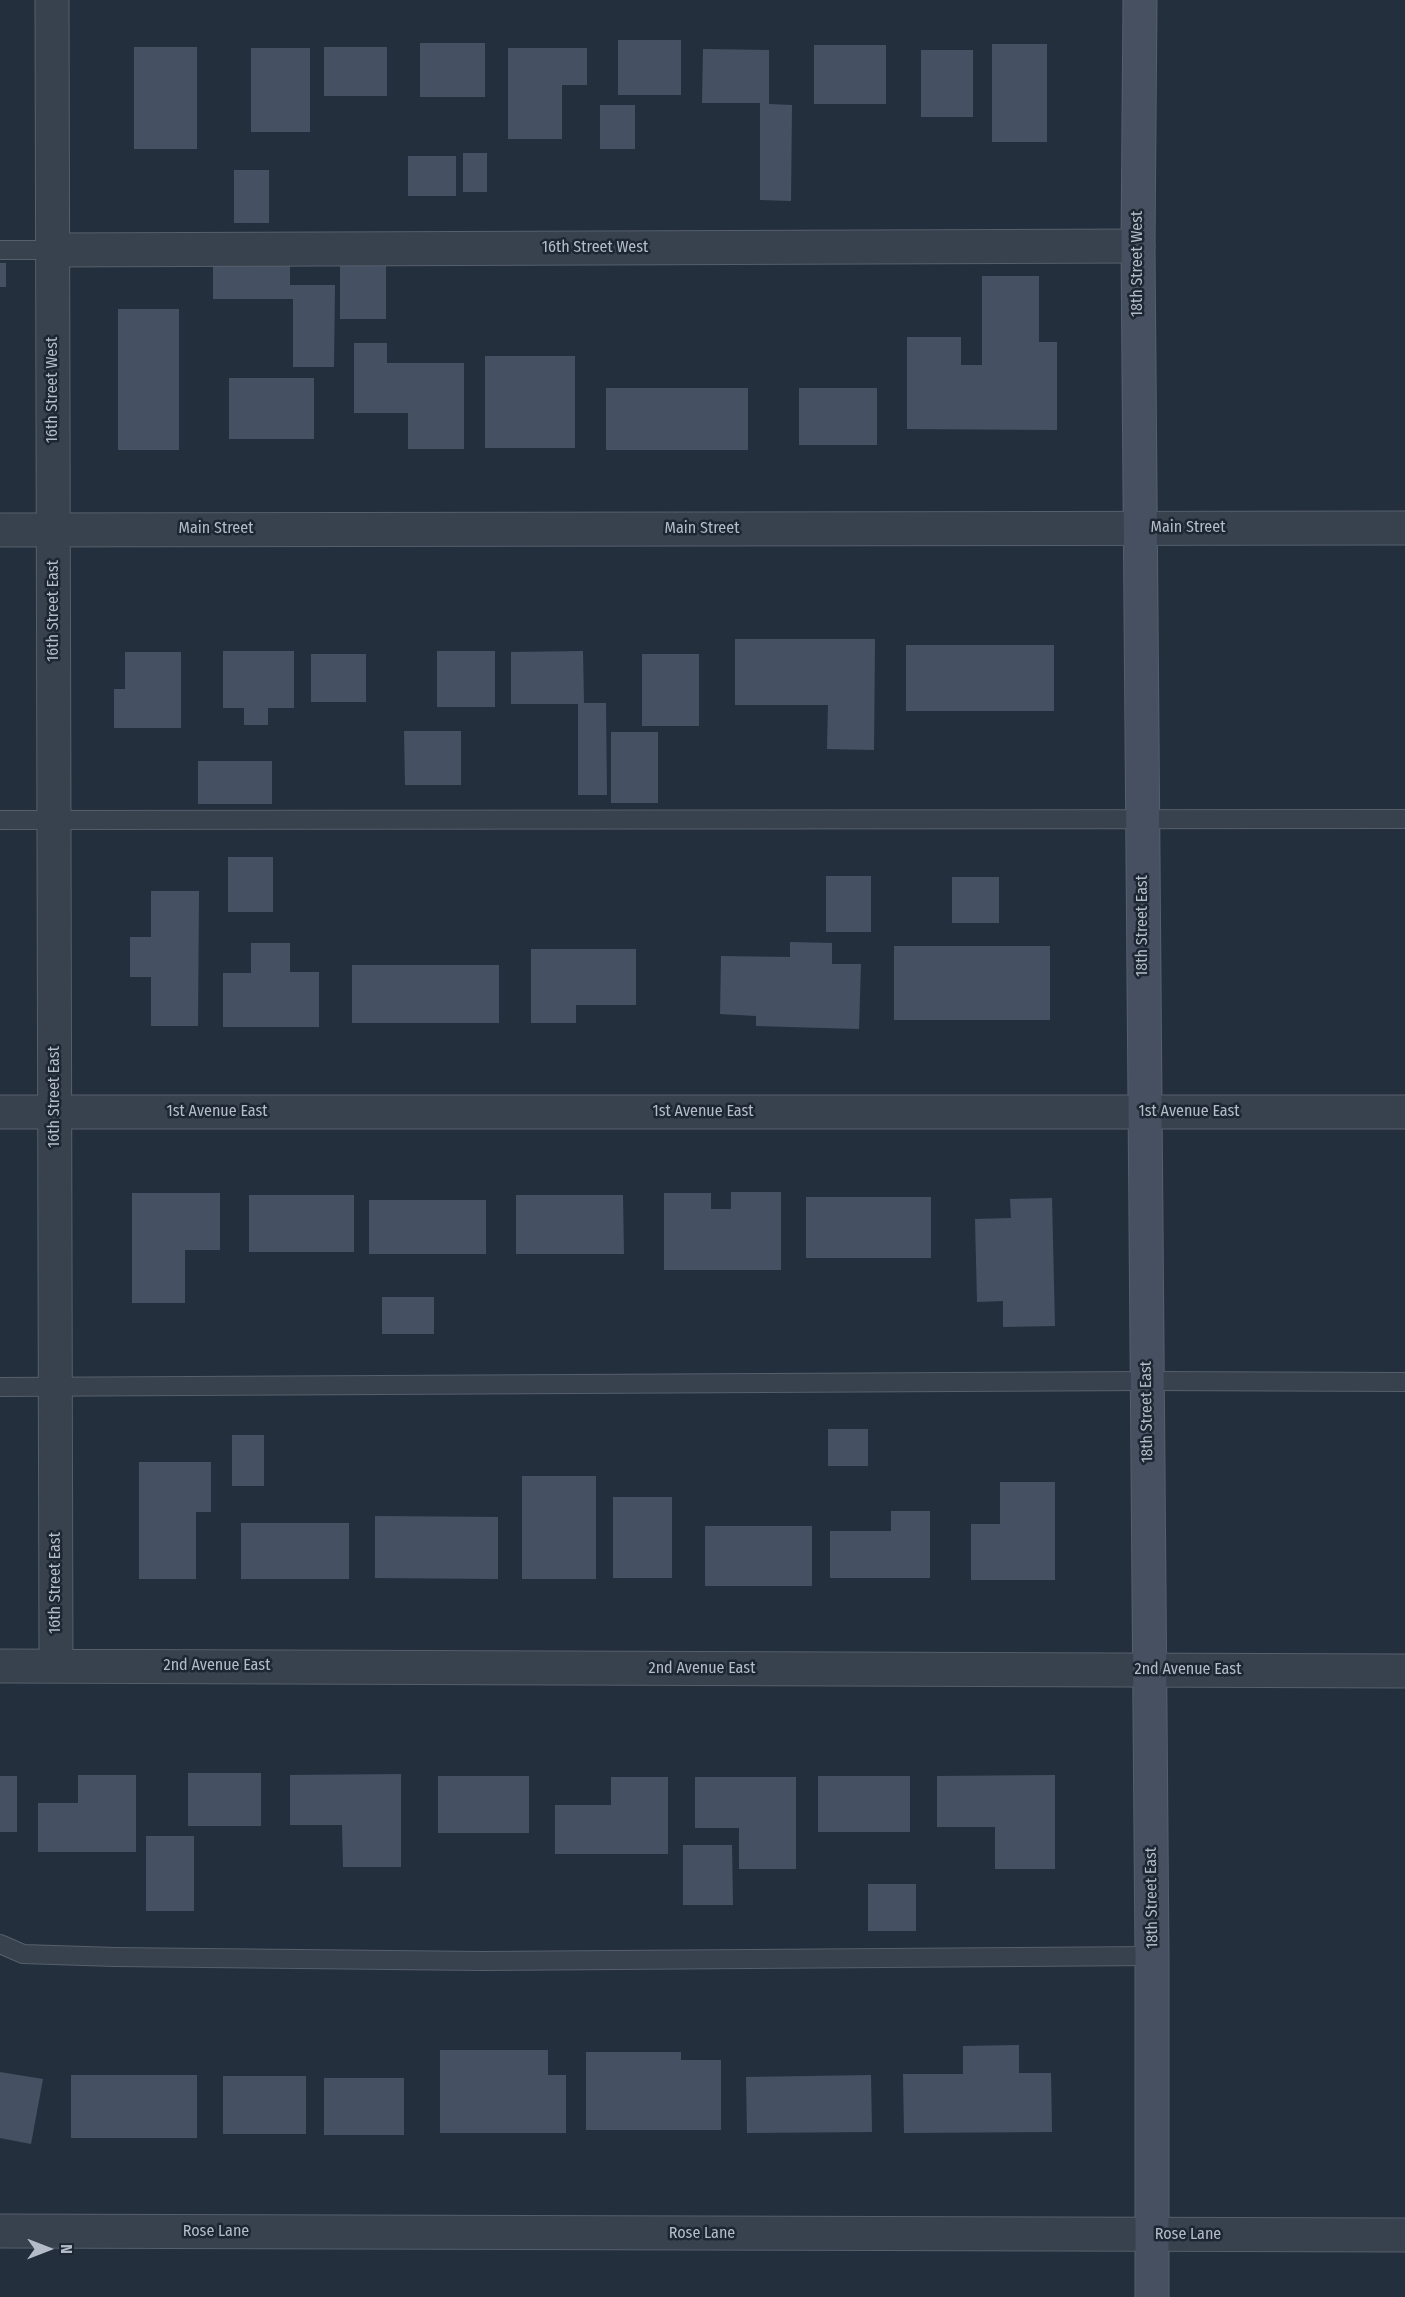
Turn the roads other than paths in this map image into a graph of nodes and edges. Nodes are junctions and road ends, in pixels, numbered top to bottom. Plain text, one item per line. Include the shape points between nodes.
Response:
1 (52, 0) edge
2 (1140, 0) edge
3 (1138, 246) junction
4 (0, 250) edge
5 (53, 250) junction
6 (1140, 528) junction
7 (1405, 528) edge
8 (0, 530) edge
9 (54, 530) junction
10 (1143, 819) junction
11 (1405, 819) edge
12 (0, 820) edge
13 (54, 820) junction
14 (0, 1112) edge
15 (55, 1112) junction
16 (1144, 1112) junction
17 (1405, 1112) edge
18 (1147, 1381) junction
19 (1405, 1382) edge
20 (0, 1387) edge
21 (55, 1387) junction
22 (56, 1665) junction
23 (0, 1666) edge
24 (1150, 1670) junction
25 (1405, 1671) edge
26 (0, 1944) edge
27 (1152, 1956) junction
28 (0, 2231) edge
29 (1152, 2235) junction
30 (1405, 2235) edge
31 (1152, 2297) edge

1 - 5 street, 16th Street West
2 - 3 street, 18th Street West
3 - 5 street, 16th Street West
3 - 6 street, 18th Street West
4 - 5 lane
5 - 9 street, 16th Street West
6 - 7 street, Main Street
6 - 9 street, Main Street
6 - 10 street, 18th Street East
8 - 9 street, Main Street
9 - 13 street, 16th Street East
10 - 11 lane
10 - 13 lane
10 - 16 street, 18th Street East
12 - 13 lane
13 - 15 street, 16th Street East
14 - 15 street, 1st Avenue East
15 - 16 street, 1st Avenue East
15 - 21 street, 16th Street East
16 - 17 street, 1st Avenue East
16 - 18 street, 18th Street East
18 - 19 lane
18 - 21 lane
18 - 24 street, 18th Street East
20 - 21 lane
21 - 22 street, 16th Street East
22 - 23 street, 2nd Avenue East
22 - 24 street, 2nd Avenue East
24 - 25 street, 2nd Avenue East
24 - 27 street, 18th Street East
26 - 27 lane via 23,1954 410,1960
27 - 29 street, 18th Street East
28 - 29 street, Rose Lane
29 - 30 street, Rose Lane
29 - 31 street, 18th Street East

